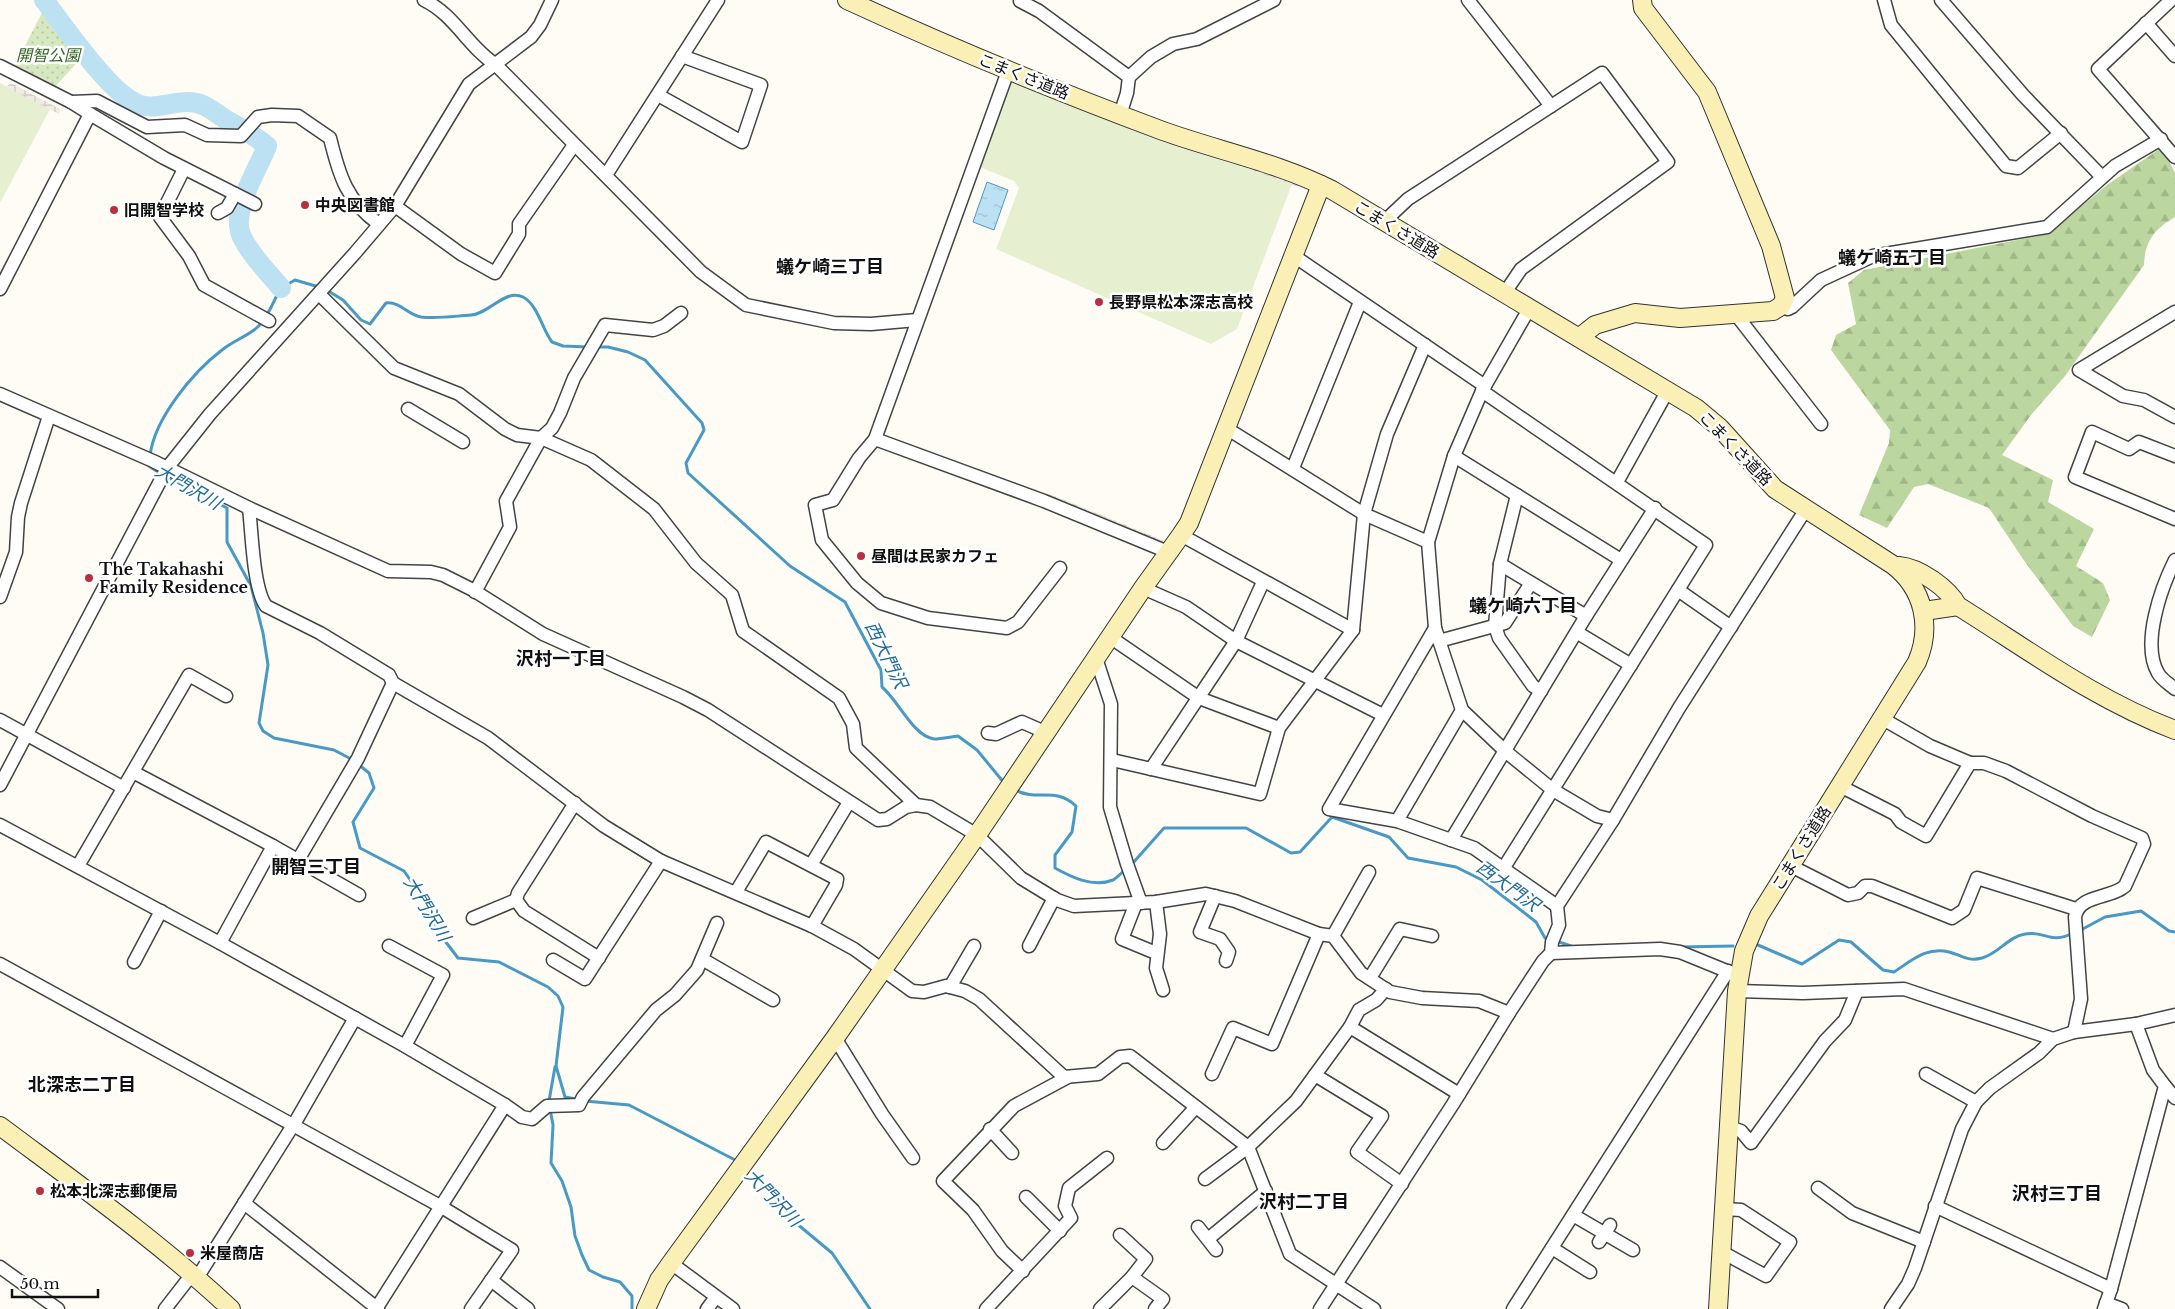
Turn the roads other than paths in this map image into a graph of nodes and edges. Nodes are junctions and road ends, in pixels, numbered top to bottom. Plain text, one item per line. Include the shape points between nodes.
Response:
1 (424, 0) edge
2 (552, 0) edge
3 (718, 0) edge
4 (847, 0) edge
5 (1274, 0) edge
6 (1468, 0) edge
7 (1642, 0) edge
8 (1884, 0) edge
9 (1941, 0) edge
10 (2172, 0) edge
11 (1020, 1) dead end
12 (2146, 23) junction
13 (682, 56) junction
14 (2175, 56) edge
15 (496, 65) junction
16 (0, 66) edge
17 (1008, 71) junction
18 (1129, 77) junction
19 (658, 95) junction
20 (71, 102) junction
21 (1551, 106) junction
22 (90, 114) junction
23 (1120, 115) junction
24 (2060, 134) junction
25 (2161, 139) junction
26 (574, 145) junction
27 (2175, 157) edge
28 (184, 168) junction
29 (606, 175) junction
30 (2102, 176) junction
31 (1321, 185) junction
32 (236, 194) junction
33 (255, 204) dead end
34 (395, 206) junction
35 (218, 213) dead end
36 (1391, 215) dead end
37 (379, 224) junction
38 (1294, 256) junction
39 (0, 289) edge
40 (321, 291) junction
41 (1504, 294) junction
42 (1360, 302) junction
43 (1781, 306) junction
44 (1530, 309) junction
45 (1734, 312) junction
46 (2175, 312) edge
47 (681, 313) dead end
48 (266, 319) dead end
49 (917, 320) junction
50 (1580, 337) junction
51 (1425, 345) junction
52 (1484, 388) junction
53 (1668, 390) junction
54 (0, 394) edge
55 (408, 409) dead end
56 (49, 416) junction
57 (2175, 417) edge
58 (1821, 424) dead end
59 (1226, 428) junction
60 (541, 438) junction
61 (875, 439) junction
62 (463, 442) dead end
63 (1454, 456) junction
64 (2175, 456) edge
65 (1293, 468) junction
66 (165, 473) junction
67 (1617, 482) junction
68 (1517, 495) junction
69 (249, 508) junction
70 (1655, 508) junction
71 (1806, 509) junction
72 (1364, 514) junction
73 (2175, 519) edge
74 (1181, 535) junction
75 (1428, 542) junction
76 (1168, 552) junction
77 (1621, 560) junction
78 (2175, 560) edge
79 (1500, 564) junction
80 (1893, 565) junction
81 (1060, 568) dead end
82 (1263, 582) junction
83 (1531, 584) junction
84 (1143, 588) junction
85 (1678, 590) junction
86 (475, 592) junction
87 (0, 597) edge
88 (1958, 606) junction
89 (1924, 612) junction
90 (1586, 616) junction
91 (1495, 626) junction
92 (1731, 627) junction
93 (1435, 628) junction
94 (1353, 630) junction
95 (1578, 633) junction
96 (1110, 637) junction
97 (1236, 641) junction
98 (1439, 642) junction
99 (1096, 658) junction
100 (1631, 665) junction
101 (1315, 680) junction
102 (393, 683) junction
103 (2175, 689) edge
104 (1541, 691) junction
105 (226, 696) dead end
106 (1199, 698) junction
107 (1462, 710) junction
108 (1383, 715) junction
109 (1883, 719) junction
110 (0, 720) edge
111 (1279, 728) junction
112 (2175, 730) edge
113 (988, 733) dead end
114 (1047, 733) junction
115 (27, 734) junction
116 (1505, 751) junction
117 (1112, 760) junction
118 (1970, 763) junction
119 (1151, 769) junction
120 (133, 772) junction
121 (0, 785) edge
122 (1840, 786) junction
123 (124, 788) junction
124 (1553, 790) junction
125 (849, 802) junction
126 (576, 803) junction
127 (916, 805) junction
128 (1613, 820) junction
129 (1397, 821) junction
130 (0, 825) edge
131 (977, 835) junction
132 (1451, 840) junction
133 (273, 846) junction
134 (298, 860) junction
135 (661, 861) junction
136 (811, 865) junction
137 (1789, 865) junction
138 (78, 866) junction
139 (1503, 869) junction
140 (1369, 872) dead end
141 (736, 892) junction
142 (359, 895) dead end
143 (1215, 896) junction
144 (1054, 898) junction
145 (516, 900) junction
146 (1156, 902) junction
147 (1139, 903) junction
148 (1558, 906) junction
149 (2076, 909) junction
150 (161, 911) junction
151 (473, 918) dead end
152 (716, 923) dead end
153 (812, 926) junction
154 (1319, 934) junction
155 (1333, 936) junction
156 (1432, 936) dead end
157 (220, 943) junction
158 (389, 946) dead end
159 (974, 946) dead end
160 (1029, 946) dead end
161 (1156, 953) junction
162 (1551, 953) junction
163 (599, 958) junction
164 (702, 959) junction
165 (552, 960) dead end
166 (1226, 961) dead end
167 (134, 962) dead end
168 (0, 964) edge
169 (882, 970) junction
170 (1370, 978) junction
171 (1735, 979) junction
172 (950, 987) junction
173 (1386, 989) junction
174 (1163, 990) dead end
175 (1857, 991) junction
176 (773, 1000) dead end
177 (1509, 1013) junction
178 (2175, 1015) edge
179 (355, 1018) junction
180 (2136, 1024) junction
181 (1350, 1028) junction
182 (2074, 1032) junction
183 (835, 1038) junction
184 (2053, 1039) junction
185 (405, 1046) junction
186 (1212, 1074) dead end
187 (1926, 1074) dead end
188 (1315, 1075) junction
189 (1068, 1077) junction
190 (2165, 1086) junction
191 (1460, 1094) junction
192 (2175, 1098) edge
193 (1976, 1102) junction
194 (505, 1106) junction
195 (1196, 1107) junction
196 (293, 1125) junction
197 (0, 1126) edge
198 (1729, 1127) junction
199 (990, 1129) junction
200 (1163, 1144) dead end
201 (1248, 1147) junction
202 (1012, 1153) dead end
203 (913, 1158) dead end
204 (1107, 1158) dead end
205 (1205, 1179) dead end
206 (1402, 1184) junction
207 (1818, 1188) dead end
208 (1266, 1191) junction
209 (1026, 1197) dead end
210 (244, 1203) junction
211 (440, 1206) junction
212 (1936, 1206) junction
213 (1724, 1210) junction
214 (1573, 1215) junction
215 (1198, 1227) dead end
216 (1060, 1231) junction
217 (1120, 1235) dead end
218 (1924, 1242) junction
219 (1552, 1248) junction
220 (1633, 1250) dead end
221 (1722, 1252) junction
222 (671, 1263) junction
223 (0, 1267) edge
224 (1023, 1271) junction
225 (1590, 1272) dead end
226 (195, 1276) junction
227 (1132, 1277) junction
228 (491, 1280) junction
229 (1336, 1285) junction
230 (2111, 1288) junction
231 (716, 1296) junction
232 (2105, 1306) edge
233 (58, 1309) edge
234 (164, 1309) edge
235 (231, 1309) edge
236 (377, 1309) edge
237 (471, 1309) edge
238 (528, 1309) edge
239 (646, 1309) edge
240 (707, 1309) edge
241 (733, 1309) edge
242 (986, 1309) edge
243 (1100, 1309) edge
244 (1155, 1309) edge
245 (1320, 1309) edge
246 (1374, 1309) edge
247 (1513, 1309) edge
248 (1718, 1309) edge
249 (1891, 1309) edge
250 (2122, 1309) edge

1 - 15 street via 449,15 486,59
2 - 15 street via 531,37
3 - 13 street
4 - 17 street, こまくさ道路
5 - 18 street via 1197,39 1173,44 1151,57
6 - 21 street
7 - 43 street via 1643,8 1707,92 1771,246 1784,298
8 - 24 street via 1891,25 2006,166 2018,168
9 - 24 street
10 - 12 street
11 - 18 street via 1039,11
12 - 14 street
12 - 25 street via 2098,69
13 - 19 street
13 - 19 street via 761,85 742,142
15 - 26 street
15 - 34 street via 469,84
16 - 20 street
17 - 23 street, こまくさ道路
17 - 49 street
18 - 23 street
19 - 29 street
20 - 22 street
20 - 37 street via 97,101 147,127 185,125 207,135 241,136 258,117 298,116 330,138 338,173 364,213
21 - 36 street via 1408,199
21 - 41 street via 1602,73 1668,162 1521,269
22 - 28 street
22 - 39 street
23 - 31 street, こまくさ道路
24 - 30 street
25 - 27 street
25 - 30 street
26 - 29 street
26 - 34 street via 519,224 519,234 495,273 461,254
28 - 32 street
28 - 48 street via 160,216 204,285
29 - 49 street via 701,272 746,305 834,323
30 - 43 street via 2047,227 1873,256 1821,280 1792,307
31 - 38 street
31 - 41 street, こまくさ道路
32 - 33 street
32 - 35 street via 227,208
34 - 37 street
37 - 40 street
38 - 42 street
38 - 59 street
40 - 60 street via 394,368 459,394 517,435
40 - 66 street via 210,414
41 - 44 street, こまくさ道路
42 - 51 street
42 - 65 street
43 - 45 street via 1773,311
44 - 50 street, こまくさ道路
44 - 52 street
45 - 50 street via 1680,318 1635,313 1595,325
45 - 58 street
46 - 57 street via 2078,370 2122,396 2144,400
47 - 60 street via 653,330 605,325 574,378 552,428
49 - 61 street
50 - 53 street, こまくさ道路
51 - 52 street
51 - 72 street via 1387,434
52 - 63 street
52 - 67 street
53 - 67 street
53 - 71 street, こまくさ道路 via 1720,428 1775,489
54 - 56 street
55 - 62 street
56 - 66 street via 149,460
56 - 87 street via 21,503 16,552
59 - 65 street
59 - 74 street via 1189,523
60 - 86 street via 506,501 510,527
60 - 127 street via 591,460 654,509 696,563 732,596 743,631 839,698 852,724 856,748
61 - 76 street
61 - 81 street via 833,500 815,505 822,540 857,583 881,602 928,618 1007,628 1018,622
63 - 68 street
63 - 75 street
64 - 73 street via 2139,442 2129,448 2092,432 2075,477
65 - 72 street
66 - 69 street
66 - 115 street
67 - 70 street
68 - 77 street
68 - 79 street
69 - 86 street via 388,571 431,572
69 - 102 street via 258,582 266,606 320,632 389,675
70 - 77 street
70 - 85 street via 1706,544
71 - 80 street, こまくさ道路
71 - 92 street
72 - 75 street
72 - 94 street
74 - 76 street
74 - 82 street
75 - 93 street
76 - 84 street
77 - 90 street
78 - 103 street via 2156,609 2152,644 2158,675
79 - 83 street
79 - 91 street
80 - 88 street via 1907,567 1946,590
80 - 89 street, こまくさ道路 via 1908,579 1920,598
82 - 94 street
82 - 97 street
83 - 90 street
83 - 91 street via 1505,622
84 - 96 street
84 - 97 street via 1186,607
85 - 92 street
85 - 100 street
86 - 125 street via 543,634 708,710
88 - 89 street
88 - 112 street via 2083,687
89 - 109 street, こまくさ道路 via 1922,652
90 - 95 street
91 - 98 street
91 - 104 street via 1499,638 1533,686
92 - 128 street
93 - 98 street
93 - 108 street
94 - 101 street
95 - 100 street
95 - 104 street
96 - 99 street
96 - 106 street
97 - 101 street
97 - 106 street
98 - 107 street
99 - 114 street
99 - 117 street via 1111,704
100 - 124 street
101 - 108 street
101 - 111 street
102 - 126 street via 488,738
102 - 134 street via 355,762
104 - 116 street
105 - 120 street via 190,675
106 - 111 street
106 - 119 street
107 - 116 street
107 - 129 street
108 - 129 street via 1328,809
109 - 118 street via 1930,746
109 - 122 street, こまくさ道路
110 - 115 street
111 - 119 street via 1260,794
113 - 114 street via 996,734 1022,722
114 - 131 street
115 - 121 street
115 - 123 street
116 - 124 street
116 - 132 street
117 - 119 street
117 - 147 street via 1110,807
118 - 122 street via 1926,836 1895,814
118 - 149 street via 1984,762 2006,770 2092,816 2142,838 2144,844 2125,886
120 - 123 street
120 - 133 street
122 - 137 street, こまくさ道路
123 - 138 street
124 - 128 street via 1597,816
124 - 139 street
125 - 127 street via 878,820 887,820 906,807
125 - 136 street
126 - 135 street via 604,826
126 - 145 street
127 - 131 street via 930,807
128 - 148 street
129 - 132 street
130 - 138 street
131 - 144 street via 1021,878
131 - 169 street
132 - 139 street via 1474,848
133 - 134 street
133 - 157 street
134 - 142 street
135 - 141 street
135 - 163 street
136 - 141 street via 766,842
136 - 153 street via 837,879
137 - 149 street via 1848,895 1872,886 1952,918 1964,910 1977,878
137 - 171 street, こまくさ道路 via 1749,934
138 - 150 street
139 - 148 street
140 - 155 street
141 - 153 street
143 - 146 street via 1206,894
143 - 154 street
143 - 166 street via 1200,932 1220,939 1229,952
144 - 147 street via 1074,906
144 - 160 street
145 - 151 street
145 - 163 street via 524,911
146 - 147 street
146 - 161 street via 1160,934
147 - 161 street via 1122,939
148 - 162 street via 1559,926
149 - 182 street via 2082,999
150 - 157 street
150 - 167 street
152 - 164 street
153 - 169 street via 854,949
154 - 155 street
154 - 186 street via 1272,1044 1233,1028
155 - 170 street via 1361,973
156 - 170 street via 1400,929
157 - 179 street
158 - 185 street via 443,975
159 - 172 street
161 - 174 street via 1156,968
162 - 171 street via 1660,949 1680,952
162 - 177 street via 1543,960
163 - 165 street via 585,979
164 - 176 street
164 - 194 street via 697,970 675,995 656,1010 579,1106 547,1106 532,1120
168 - 196 street
169 - 172 street via 912,991
169 - 183 street
170 - 173 street
171 - 175 street
171 - 198 street, こまくさ道路
171 - 214 street
172 - 189 street via 979,999 1064,1077
173 - 177 street via 1422,998 1479,1001
173 - 181 street via 1376,1000 1359,1010
175 - 184 street via 1904,989
175 - 198 street via 1845,1020 1824,1041 1751,1143 1741,1131
177 - 191 street
178 - 180 street
179 - 185 street
179 - 196 street
180 - 182 street
180 - 190 street via 2153,1070
181 - 188 street
181 - 191 street
182 - 184 street
183 - 203 street
183 - 222 street
184 - 193 street
185 - 194 street
187 - 193 street
188 - 201 street via 1296,1101
188 - 206 street via 1382,1116 1357,1152
189 - 195 street via 1098,1074 1120,1057 1130,1056
189 - 199 street via 1014,1106
190 - 192 street
190 - 230 street
191 - 206 street
193 - 212 street via 1962,1129
194 - 211 street
195 - 200 street
195 - 201 street
196 - 210 street
196 - 211 street
197 - 226 street
198 - 213 street, こまくさ道路
199 - 202 street
199 - 224 street via 943,1181 973,1210 1002,1251
201 - 205 street
201 - 208 street
204 - 216 street via 1069,1188 1065,1206 1071,1218
206 - 229 street
207 - 218 street via 1852,1213
208 - 215 street via 1212,1244
208 - 229 street via 1290,1254
209 - 216 street
210 - 226 street
210 - 236 street
211 - 228 street via 512,1250
211 - 236 street
212 - 218 street
212 - 230 street
213 - 221 street, こまくさ道路
213 - 221 street via 1741,1210 1790,1242 1766,1276
214 - 219 street
214 - 220 street
216 - 224 street
217 - 227 street via 1146,1259
218 - 249 street via 1908,1284
219 - 225 street
219 - 247 street
221 - 248 street, こまくさ道路
222 - 231 street
222 - 239 street
223 - 233 street
224 - 242 street
226 - 234 street
226 - 235 street
227 - 243 street
227 - 244 street via 1163,1299
228 - 237 street
228 - 238 street
229 - 245 street
229 - 246 street
230 - 232 street
231 - 240 street
231 - 241 street
232 - 250 street

